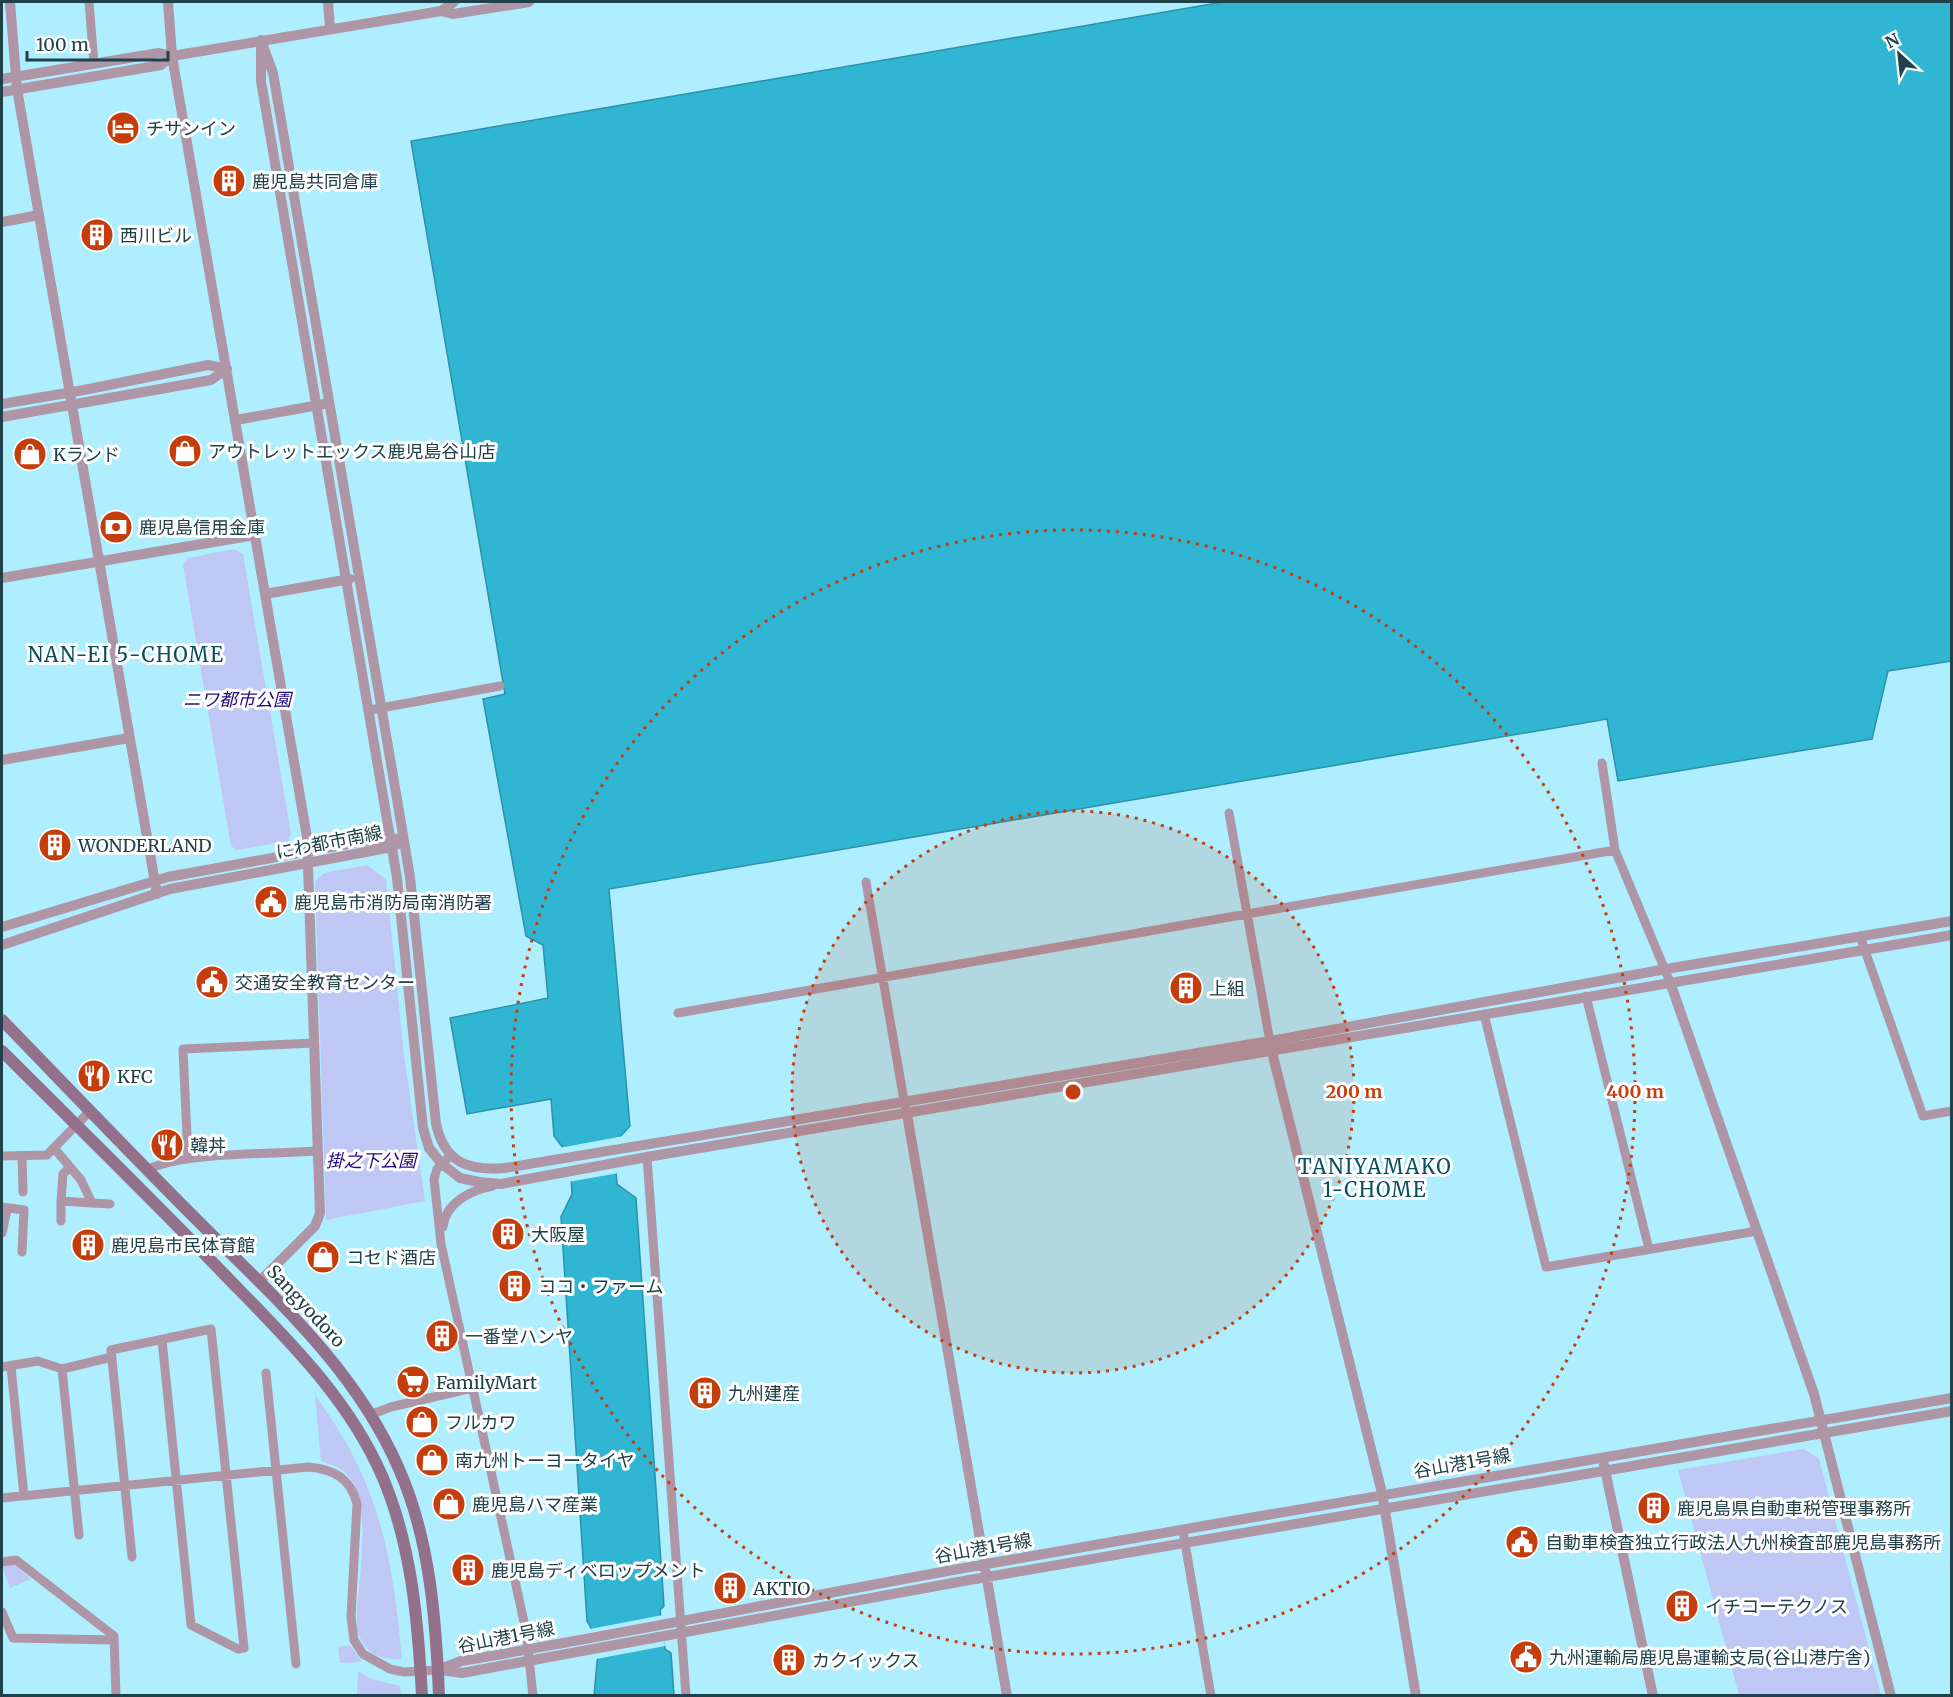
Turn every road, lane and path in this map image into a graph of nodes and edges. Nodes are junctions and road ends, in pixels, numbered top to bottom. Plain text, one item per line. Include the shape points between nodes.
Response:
1 (10, 2) edge
2 (89, 2) edge
3 (168, 2) edge
4 (328, 2) edge
5 (454, 2) edge
6 (529, 2) edge
7 (440, 6) edge
8 (330, 28) junction
9 (261, 40) junction
10 (172, 56) junction
11 (94, 64) junction
12 (16, 77) junction
13 (2, 80) edge
14 (17, 89) junction
15 (2, 92) edge
16 (39, 216) junction
17 (2, 222) edge
18 (227, 369) junction
19 (70, 399) junction
20 (329, 403) junction
21 (2, 404) edge
22 (317, 405) junction
23 (2, 417) edge
24 (236, 420) junction
25 (255, 535) junction
26 (98, 562) junction
27 (359, 577) junction
28 (2, 578) edge
29 (346, 579) junction
30 (265, 594) junction
31 (500, 686) dead end
32 (382, 708) junction
33 (370, 710) junction
34 (129, 738) junction
35 (2, 760) edge
36 (1602, 763) dead end
37 (1229, 813) dead end
38 (403, 841) junction
39 (391, 842) junction
40 (1615, 850) junction
41 (307, 857) junction
42 (154, 882) junction
43 (866, 882) dead end
44 (157, 894) junction
45 (1245, 914) junction
46 (1952, 921) edge
47 (2, 927) edge
48 (1952, 935) edge
49 (1860, 936) junction
50 (2, 945) edge
51 (1865, 950) junction
52 (1666, 969) junction
53 (883, 977) junction
54 (1670, 982) junction
55 (1586, 996) junction
56 (678, 1013) dead end
57 (1484, 1014) junction
58 (2, 1020) edge
59 (314, 1043) junction
60 (1271, 1046) junction
61 (2, 1051) edge
62 (904, 1101) junction
63 (90, 1111) junction
64 (1952, 1111) edge
65 (907, 1114) junction
66 (77, 1125) junction
67 (54, 1148) junction
68 (317, 1151) junction
69 (452, 1155) junction
70 (2, 1156) edge
71 (22, 1156) junction
72 (647, 1156) junction
73 (188, 1160) junction
74 (442, 1164) junction
75 (70, 1167) junction
76 (147, 1170) junction
77 (501, 1184) junction
78 (23, 1192) dead end
79 (61, 1201) junction
80 (92, 1203) junction
81 (110, 1204) dead end
82 (4, 1208) edge
83 (61, 1221) dead end
84 (1757, 1231) junction
85 (2, 1233) edge
86 (441, 1244) junction
87 (1649, 1249) junction
88 (22, 1252) dead end
89 (259, 1282) junction
90 (162, 1340) junction
91 (112, 1358) junction
92 (6, 1367) edge
93 (62, 1369) junction
94 (266, 1373) dead end
95 (472, 1388) junction
96 (1952, 1398) edge
97 (1952, 1412) edge
98 (372, 1414) junction
99 (1821, 1420) junction
100 (1824, 1433) junction
101 (1602, 1456) junction
102 (277, 1471) junction
103 (1605, 1472) junction
104 (226, 1476) junction
105 (176, 1481) junction
106 (125, 1485) junction
107 (74, 1490) junction
108 (1382, 1493) junction
109 (24, 1496) junction
110 (2, 1498) edge
111 (1384, 1509) junction
112 (1183, 1531) junction
113 (79, 1534) dead end
114 (1185, 1544) junction
115 (132, 1557) dead end
116 (2, 1562) edge
117 (984, 1564) junction
118 (987, 1577) junction
119 (2, 1612) edge
120 (681, 1621) junction
121 (682, 1634) junction
122 (114, 1640) junction
123 (528, 1655) junction
124 (296, 1664) dead end
125 (438, 1670) junction
126 (421, 1671) junction
127 (116, 1695) edge
128 (422, 1695) edge
129 (439, 1695) edge
130 (533, 1695) edge
131 (686, 1695) edge
132 (1007, 1695) edge
133 (1211, 1695) edge
134 (1416, 1695) edge
135 (1653, 1695) edge
136 (1891, 1695) edge

1 - 12 street
2 - 11 street
3 - 10 street
4 - 8 street
5 - 7 street
6 - 7 street via 453,15
7 - 8 street
8 - 9 street
9 - 10 street
9 - 20 street via 273,72
9 - 22 street via 261,81
10 - 11 street via 159,53
10 - 14 street via 161,65
10 - 18 street
11 - 12 street
12 - 13 street
12 - 14 street
14 - 15 street
14 - 16 street
16 - 17 street
16 - 19 street
18 - 19 street via 208,365
18 - 24 street
19 - 21 street
19 - 23 street
19 - 26 street
20 - 22 street
20 - 27 street
22 - 24 street
22 - 29 street
24 - 25 street
25 - 26 street
25 - 30 street
26 - 28 street
26 - 34 street
27 - 29 street
27 - 32 street
29 - 30 street
29 - 33 street
30 - 41 street
31 - 32 street
32 - 33 street
32 - 38 street
33 - 39 street
34 - 35 street
34 - 42 street
36 - 40 street
37 - 45 street
38 - 39 street, にわ都市南線
38 - 69 street via 436,1124 443,1146
39 - 41 street, にわ都市南線
39 - 74 street via 423,1128 429,1148
40 - 45 street
40 - 52 street
41 - 42 street, にわ都市南線
41 - 44 street, にわ都市南線
41 - 59 street
42 - 44 street
42 - 47 street, にわ都市南線
43 - 53 street
44 - 50 street, にわ都市南線
45 - 53 street
45 - 60 street
46 - 49 street
48 - 51 street
49 - 51 street
49 - 52 street
51 - 54 street
51 - 64 street via 1923,1116
52 - 54 street
52 - 60 street
53 - 56 street
53 - 62 street
54 - 55 street
54 - 84 street
55 - 57 street
55 - 87 street
57 - 60 street
57 - 87 street via 1546,1267
58 - 63 main road, Sangyodoro
59 - 68 street
59 - 73 street via 183,1049
60 - 62 street
60 - 65 street
60 - 108 street
61 - 66 main road, Sangyodoro
62 - 65 street
62 - 69 street via 486,1170 472,1168
63 - 66 street
63 - 76 main road, Sangyodoro
65 - 72 street
65 - 117 street
66 - 67 street
66 - 126 main road, Sangyodoro via 280,1331 358,1428 383,1479 401,1531 410,1571
67 - 71 street via 47,1155
67 - 75 street
68 - 73 street
68 - 89 street via 318,1220
69 - 74 street
70 - 71 street
71 - 78 street
72 - 77 street
72 - 120 street
73 - 76 street
74 - 77 street via 460,1178
74 - 86 street via 434,1179
75 - 79 street via 63,1174
75 - 80 street
76 - 89 main road, Sangyodoro
77 - 86 street via 482,1188 454,1204 444,1216
79 - 80 street
79 - 83 street
80 - 81 street
82 - 85 street
82 - 88 street via 24,1210
84 - 87 street
84 - 99 street
86 - 95 street
89 - 98 main road, Sangyodoro via 323,1349
90 - 91 street via 111,1350
90 - 104 street via 210,1329
90 - 105 street
91 - 93 street
91 - 106 street
92 - 93 street via 38,1361
92 - 109 street
93 - 107 street
94 - 102 street
95 - 98 street
95 - 123 street
96 - 99 street, 谷山港1号線
97 - 100 street, 谷山港1号線
98 - 125 main road, Sangyodoro via 400,1470 418,1521 427,1564
99 - 100 street
99 - 101 street, 谷山港1号線
100 - 103 street, 谷山港1号線
100 - 136 street
101 - 103 street
101 - 108 street, 谷山港1号線
102 - 104 street
102 - 124 street
102 - 126 street via 323,1468 346,1481 355,1497 357,1515 351,1617 354,1640 363,1654 379,1664 404,1672
103 - 111 street, 谷山港1号線
103 - 135 street
104 - 105 street
104 - 105 street via 244,1648 238,1649 191,1625
105 - 106 street
106 - 107 street
106 - 115 street
107 - 109 street
107 - 113 street
108 - 111 street
108 - 112 street, 谷山港1号線
109 - 110 street
111 - 114 street, 谷山港1号線
111 - 134 street
112 - 114 street
112 - 117 street, 谷山港1号線
114 - 118 street, 谷山港1号線
114 - 133 street
116 - 122 street via 16,1560 114,1636
117 - 118 street
117 - 120 street, 谷山港1号線
118 - 121 street, 谷山港1号線
118 - 132 street
119 - 122 street via 13,1638
120 - 121 street
120 - 123 street, 谷山港1号線
121 - 123 street, 谷山港1号線 via 590,1651
121 - 131 street
122 - 127 street
123 - 125 street, 谷山港1号線 via 461,1661
123 - 130 street
125 - 126 street
125 - 129 main road, Sangyodoro
126 - 128 main road, Sangyodoro

